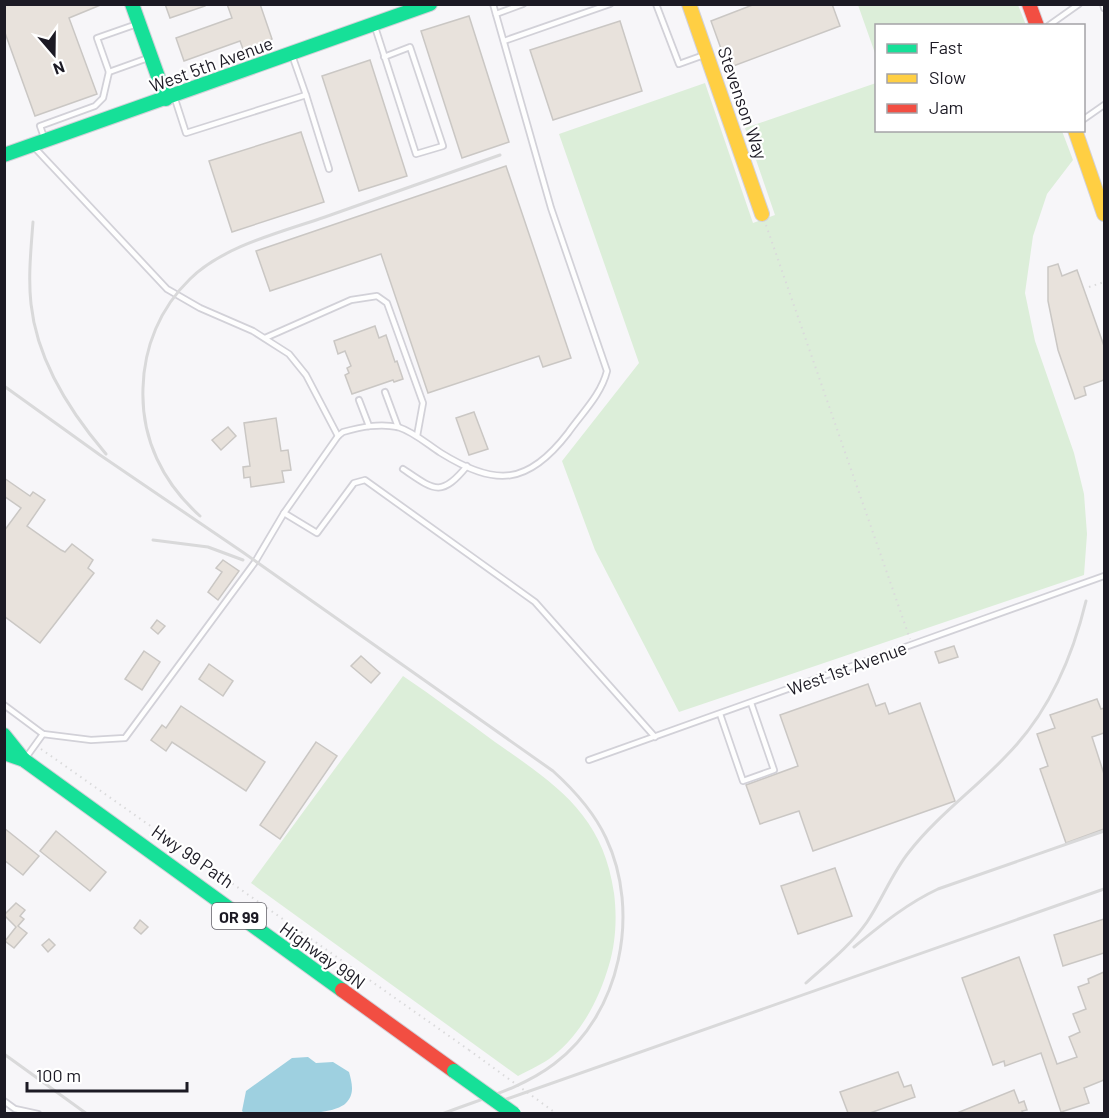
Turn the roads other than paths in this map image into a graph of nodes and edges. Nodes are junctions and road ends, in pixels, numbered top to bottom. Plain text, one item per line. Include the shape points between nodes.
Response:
1 (132, 4) edge
2 (430, 4) edge
3 (493, 4) edge
4 (522, 4) edge
5 (610, 4) edge
6 (656, 4) edge
7 (689, 4) edge
8 (1029, 4) edge
9 (1079, 4) edge
10 (496, 14) junction
11 (139, 23) junction
12 (1036, 24) edge
13 (1051, 24) edge
14 (374, 25) junction
15 (504, 41) junction
16 (292, 54) junction
17 (706, 54) junction
18 (151, 57) junction
19 (384, 57) junction
20 (109, 72) junction
21 (306, 95) junction
22 (170, 98) junction
23 (1104, 105) edge
24 (95, 106) junction
25 (69, 116) junction
26 (1085, 118) edge
27 (101, 122) junction
28 (74, 131) junction
29 (1076, 132) edge
30 (39, 143) junction
31 (4, 155) edge
32 (329, 169) dead end
33 (1103, 205) edge
34 (762, 214) road end
35 (264, 338) junction
36 (385, 392) dead end
37 (359, 400) dead end
38 (369, 426) junction
39 (398, 428) junction
40 (338, 436) junction
41 (417, 436) junction
42 (467, 466) junction
43 (403, 469) dead end
44 (284, 513) junction
45 (1104, 576) edge
46 (751, 703) junction
47 (4, 705) edge
48 (720, 714) junction
49 (43, 734) junction
50 (4, 735) edge
51 (656, 737) junction
52 (4, 753) edge
53 (24, 760) junction
54 (590, 760) dead end
55 (4, 1101) edge
56 (16, 1111) edge
57 (38, 1113) edge
58 (514, 1113) edge

1 - 11 street
2 - 14 street, West 5th Avenue
3 - 10 lane
4 - 10 lane
5 - 15 lane
6 - 17 lane via 679,64
7 - 17 street, Stevenson Way
8 - 12 street
9 - 13 lane
10 - 15 lane
11 - 18 street
11 - 20 lane via 97,38
14 - 16 street, West 5th Avenue
14 - 19 lane
15 - 42 lane via 551,208 607,371 603,386 542,463 502,476
16 - 21 lane
16 - 22 street, West 5th Avenue
17 - 34 street, Stevenson Way
18 - 20 lane
18 - 22 street
19 - 19 lane via 416,154 443,146 410,47
20 - 24 lane via 103,98
21 - 22 lane via 186,133
21 - 32 lane
22 - 27 street, West 5th Avenue
23 - 26 lane
24 - 25 lane
24 - 27 lane
25 - 28 lane
25 - 30 lane via 40,126
27 - 28 street, West 5th Avenue
28 - 30 street, West 5th Avenue
29 - 33 street
30 - 31 street, West 5th Avenue
30 - 35 lane via 167,289
35 - 40 lane via 289,354 306,375
35 - 41 lane via 351,300 377,296 387,303 423,403
36 - 39 lane
37 - 38 lane
38 - 39 lane
38 - 40 lane
39 - 41 lane
40 - 44 lane
41 - 42 lane
42 - 43 lane via 445,487 430,488
44 - 49 lane via 253,564 125,738 91,740
44 - 51 lane via 317,533 354,483 365,480 535,602
45 - 46 lane, West 1st Avenue
46 - 48 lane, West 1st Avenue
46 - 48 lane via 774,770 743,781
47 - 49 lane
48 - 51 lane, West 1st Avenue
49 - 53 lane
50 - 53 street, OR 99
51 - 54 lane, West 1st Avenue
52 - 53 street, OR 99
53 - 58 street, Highway 99N / OR 99, bridge
55 - 56 lane
56 - 57 lane

